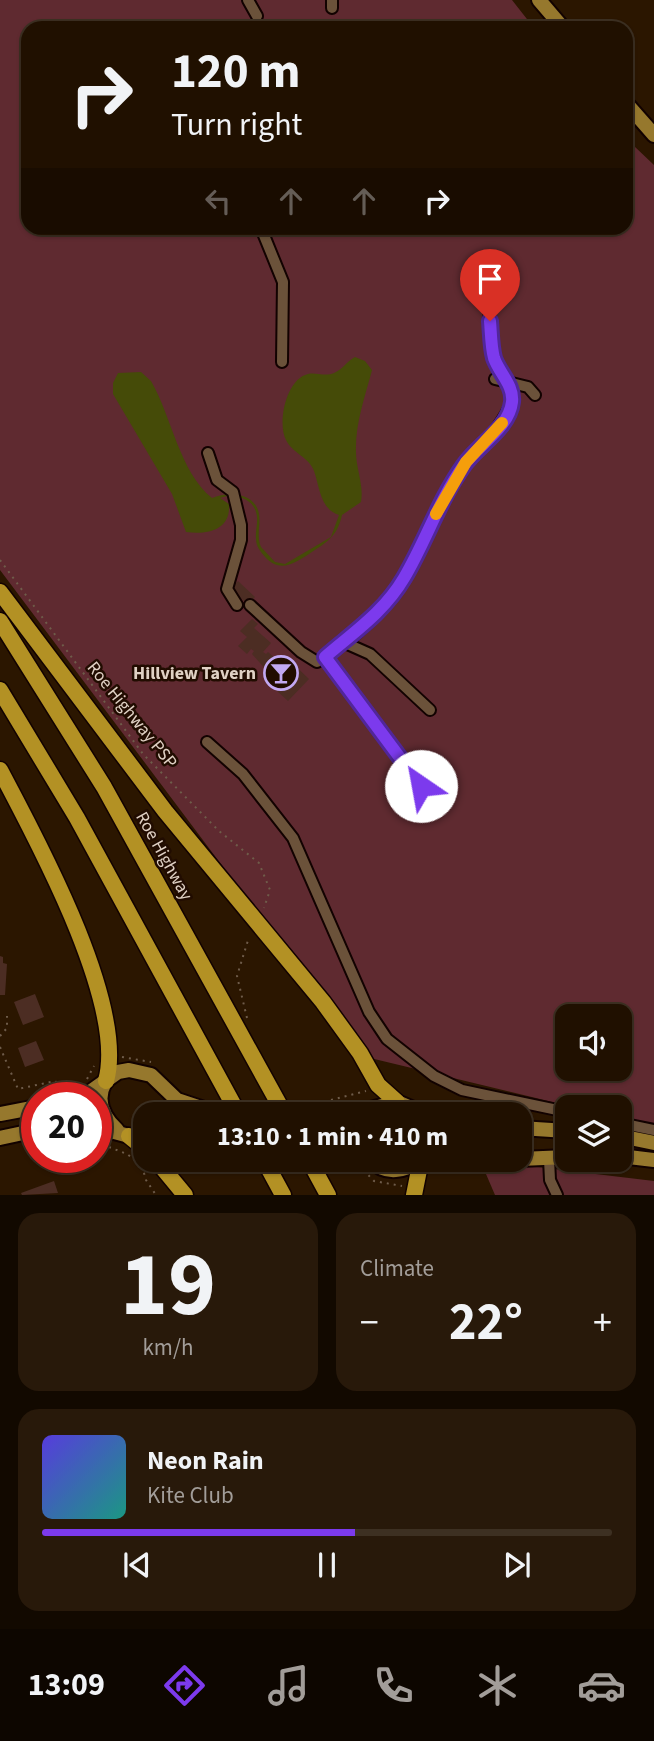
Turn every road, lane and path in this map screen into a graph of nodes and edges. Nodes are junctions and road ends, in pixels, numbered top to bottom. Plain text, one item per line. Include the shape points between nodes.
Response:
1 (248, 0) edge
2 (539, 0) edge
3 (257, 16) dead end
4 (557, 21) edge
5 (633, 111) edge
6 (654, 135) edge
7 (264, 235) edge
8 (487, 288) dead end
9 (282, 362) dead end
10 (495, 379) dead end
11 (508, 381) junction
12 (535, 395) dead end
13 (208, 453) dead end
14 (0, 561) edge
15 (0, 592) edge
16 (237, 605) dead end
17 (250, 605) dead end
18 (0, 621) edge
19 (343, 642) junction
20 (325, 657) junction
21 (0, 690) edge
22 (430, 710) dead end
23 (206, 742) dead end
24 (0, 770) edge
25 (421, 786) dead end
26 (264, 908) dead end
27 (249, 937) dead end
28 (7, 1016) dead end
29 (248, 1021) dead end
30 (0, 1036) edge
31 (0, 1047) edge
32 (106, 1080) junction
33 (103, 1082) edge
34 (21, 1087) edge
35 (183, 1102) edge
36 (233, 1102) edge
37 (278, 1102) edge
38 (397, 1102) edge
39 (555, 1109) edge
40 (21, 1110) edge
41 (0, 1114) edge
42 (632, 1125) edge
43 (532, 1129) edge
44 (112, 1130) edge
45 (555, 1130) edge
46 (654, 1130) edge
47 (21, 1133) edge
48 (130, 1134) edge
49 (0, 1138) edge
50 (632, 1138) edge
51 (654, 1143) edge
52 (112, 1148) edge
53 (133, 1155) edge
54 (632, 1157) edge
55 (555, 1158) edge
56 (532, 1159) edge
57 (549, 1159) junction
58 (654, 1160) edge
59 (146, 1172) edge
60 (161, 1172) edge
61 (271, 1172) edge
62 (316, 1172) edge
63 (419, 1172) edge
64 (432, 1172) edge
65 (429, 1179) dead end
66 (156, 1195) edge
67 (185, 1195) edge
68 (283, 1195) edge
69 (328, 1195) edge
70 (414, 1195) edge
71 (557, 1195) edge

1 - 3 lane
2 - 4 main road
5 - 6 main road
7 - 9 lane via 284,282
8 - 11 lane via 494,360
10 - 11 lane
11 - 12 lane via 528,387
11 - 19 lane via 512,401 507,415 450,487 404,579 370,622
13 - 16 lane via 217,480 233,492 241,525 227,589
14 - 26 path, Roe Highway PSP via 143,754 219,831 258,863 270,890
15 - 38 highway via 165,811 323,1002 378,1085
17 - 20 lane via 311,661
18 - 37 highway, Roe Highway via 104,787
19 - 20 lane
19 - 22 lane via 370,654
20 - 25 lane
21 - 36 highway via 77,818
23 - 39 lane via 243,774 293,838 369,1012 387,1039 433,1076 462,1090
24 - 32 highway via 49,869 101,993 111,1044
27 - 29 path via 237,976
28 - 30 path via 7,1028
31 - 34 path
32 - 33 main road
32 - 35 main road, bridge via 118,1072 141,1071
32 - 48 main road via 100,1099 102,1111
40 - 41 main road
42 - 46 lane
43 - 45 main road
44 - 48 main road
47 - 49 main road
50 - 51 main road
52 - 53 path
54 - 58 main road
55 - 57 main road
56 - 57 main road
57 - 71 lane via 550,1180
59 - 66 path
60 - 67 highway
61 - 68 highway
62 - 69 highway
63 - 70 highway
64 - 65 path

